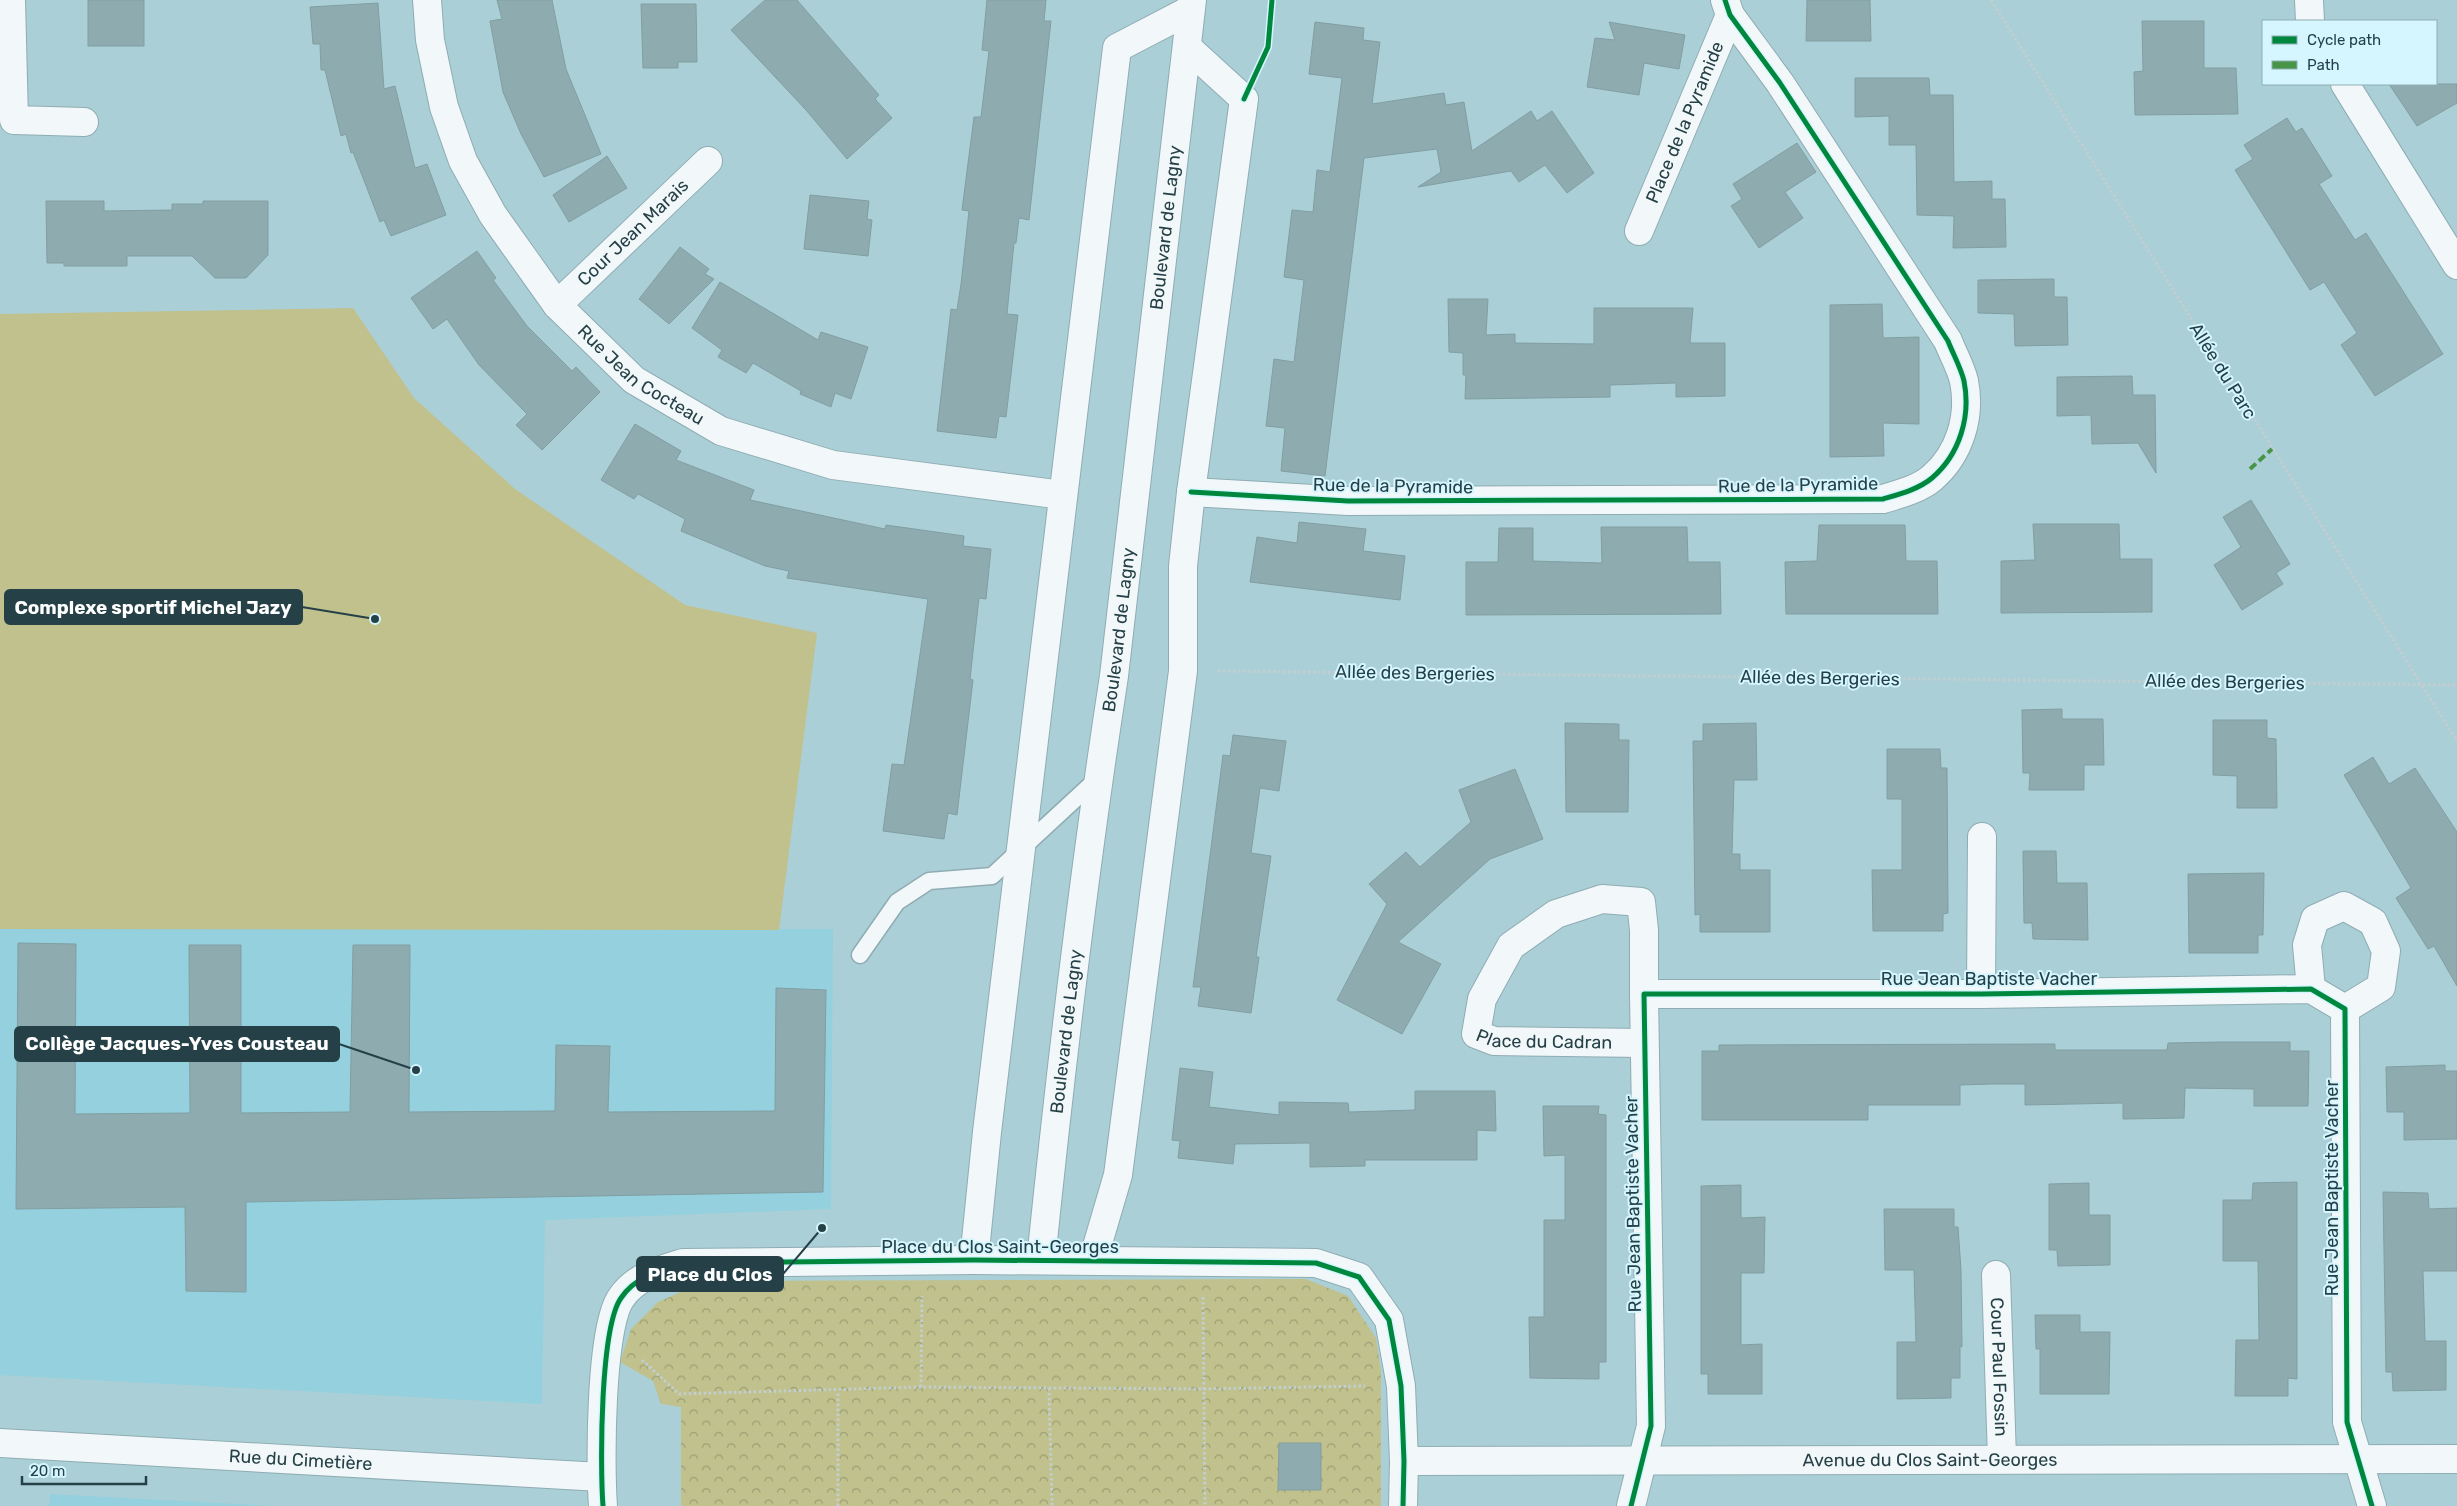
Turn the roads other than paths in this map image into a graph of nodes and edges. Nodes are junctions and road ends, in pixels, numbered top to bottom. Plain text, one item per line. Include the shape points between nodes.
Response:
1 (11, 0) edge
2 (427, 0) edge
3 (2309, 0) edge
4 (1191, 5) edge
5 (1728, 8) edge
6 (2310, 20) edge
7 (1187, 47) junction
8 (2345, 85) edge
9 (84, 122) dead end
10 (708, 161) dead end
11 (1639, 231) dead end
12 (2457, 265) edge
13 (557, 304) junction
14 (1191, 492) junction
15 (1062, 495) junction
16 (1098, 778) junction
17 (1982, 837) dead end
18 (1022, 849) junction
19 (860, 955) dead end
20 (2311, 989) junction
21 (1644, 994) junction
22 (1980, 994) junction
23 (2345, 1009) junction
24 (1644, 1043) junction
25 (974, 1260) junction
26 (1041, 1260) junction
27 (1093, 1260) junction
28 (1996, 1275) dead end
29 (0, 1446) edge
30 (2002, 1459) junction
31 (2457, 1459) edge
32 (2358, 1460) junction
33 (1404, 1461) junction
34 (1642, 1461) junction
35 (601, 1477) junction
36 (603, 1506) edge
37 (1403, 1506) edge
38 (1632, 1506) edge
39 (2372, 1506) edge

1 - 9 street via 14,120
2 - 13 street, Rue Jean Cocteau via 430,40 444,107 463,161 493,215
3 - 6 street
4 - 7 street, Boulevard de Lagny
4 - 15 street via 1117,48
5 - 11 street, Place de la Pyramide
5 - 14 street, Rue de la Pyramide via 1948,342 1964,380 1967,421 1950,460 1932,479 1883,499 1348,501
7 - 14 street via 1244,99
7 - 16 street, Boulevard de Lagny via 1114,676
8 - 12 street
10 - 13 street, Cour Jean Marais
13 - 15 street, Rue Jean Cocteau via 634,380 721,431 833,466
14 - 27 street via 1183,566 1183,671 1118,1175
15 - 18 street
16 - 18 lane
16 - 26 street, Boulevard de Lagny
17 - 22 street
18 - 19 lane via 992,876 929,881 896,902
18 - 25 street
20 - 22 street, Rue Jean Baptiste Vacher
20 - 23 street
20 - 23 street via 2308,945 2315,919 2344,906 2373,922 2386,951 2380,987
21 - 22 street, Rue Jean Baptiste Vacher
21 - 24 street, Rue Jean Baptiste Vacher
21 - 24 street, Place du Cadran via 1641,902 1602,899 1556,914 1511,946 1482,999 1476,1034 1494,1041
23 - 32 street, Rue Jean Baptiste Vacher via 2347,1422
24 - 34 street, Rue Jean Baptiste Vacher via 1651,1426
25 - 26 street, Place du Clos Saint-Georges
25 - 35 street, Place du Clos Saint-Georges via 682,1263 648,1274 621,1298 611,1322
26 - 27 street, Place du Clos Saint-Georges
27 - 33 street, Place du Clos Saint-Georges via 1316,1263 1359,1277 1389,1320 1401,1386
28 - 30 street, Cour Paul Fossin
29 - 35 street, Rue du Cimetière
30 - 32 street, Avenue du Clos Saint-Georges
30 - 34 street, Avenue du Clos Saint-Georges
31 - 32 street, Avenue du Clos Saint-Georges
32 - 39 street, Rue Jean Baptiste Vacher
33 - 34 street, Avenue du Clos Saint-Georges
33 - 37 street, Place du Clos Saint-Georges
34 - 38 street, Rue Jean Baptiste Vacher
35 - 36 street, Place du Clos Saint-Georges

